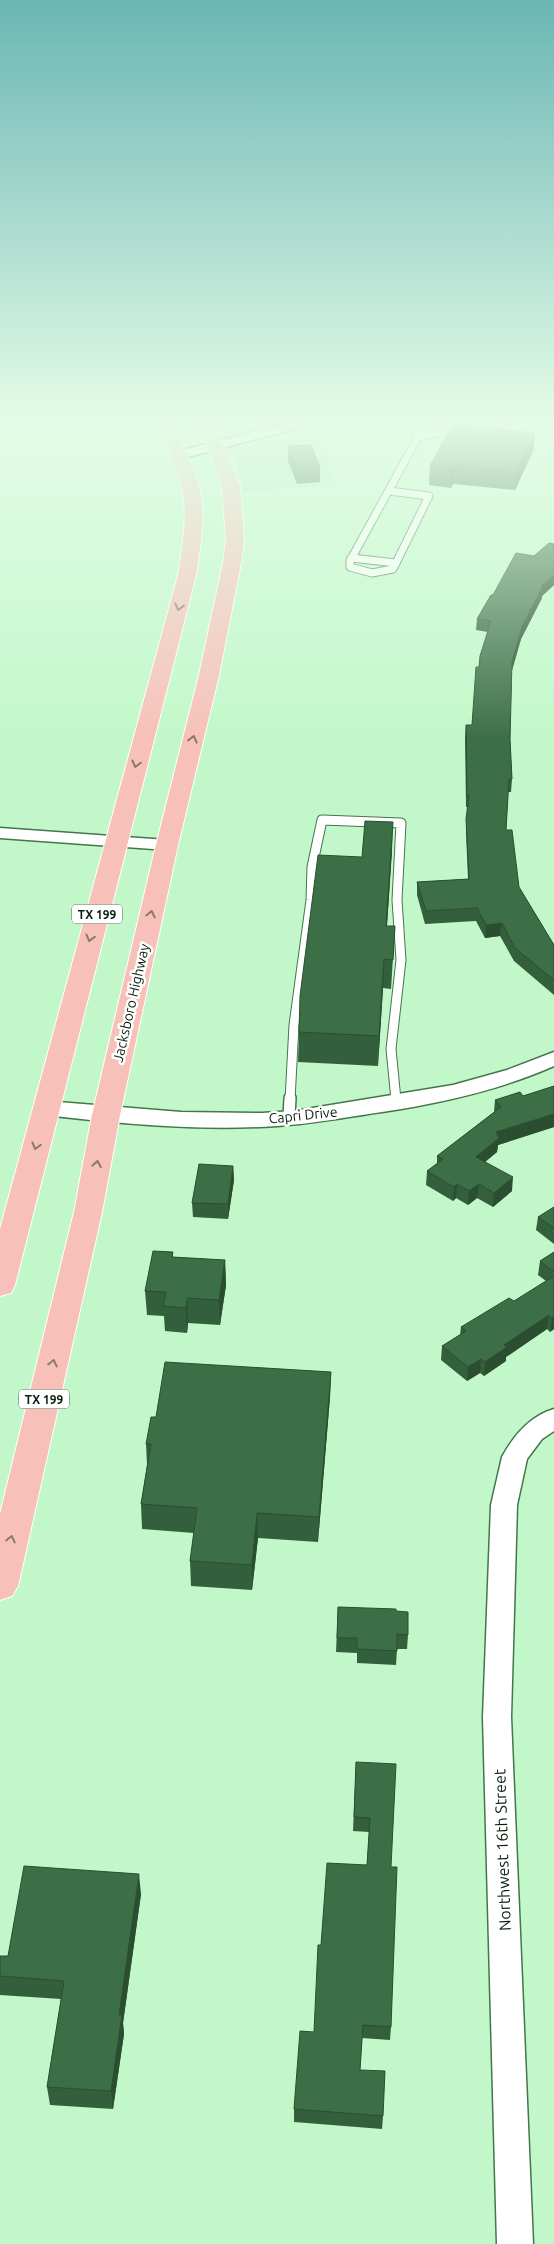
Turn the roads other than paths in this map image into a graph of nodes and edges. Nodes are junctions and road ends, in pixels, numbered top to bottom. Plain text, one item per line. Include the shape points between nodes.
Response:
1 (193, 529) edge
2 (234, 529) edge
3 (368, 529) edge
4 (413, 529) edge
5 (351, 558) junction
6 (396, 563) junction
7 (0, 833) edge
8 (116, 841) junction
9 (166, 845) junction
10 (554, 1058) edge
11 (396, 1102) junction
12 (46, 1108) junction
13 (106, 1115) junction
14 (290, 1117) junction
15 (0, 1285) edge
16 (554, 1418) edge
17 (0, 1586) edge
18 (515, 2244) edge

1 -> 8 main road, TX 199 via 187,575
9 -> 2 main road, Jacksboro Highway / TX 199 via 209,676 235,539
3 - 5 lane
4 - 6 lane
5 - 6 lane
5 - 6 lane via 350,567 361,572 382,574 393,569
7 - 8 street
8 - 9 street
8 -> 12 main road, TX 199
13 -> 9 main road, Jacksboro Highway / TX 199
10 - 11 street, Capri Drive via 482,1084
11 - 14 street, Capri Drive
11 - 14 lane via 391,1049 401,960 397,900 400,823 322,820 312,866 311,900 294,1025
12 - 13 street, Capri Drive
12 -> 15 main road, TX 199
13 - 14 street, Capri Drive via 263,1120
17 -> 13 main road, Jacksboro Highway / TX 199 via 88,1212
16 - 18 street, Northwest 16th Street via 533,1432 515,1457 504,1505 497,1717

